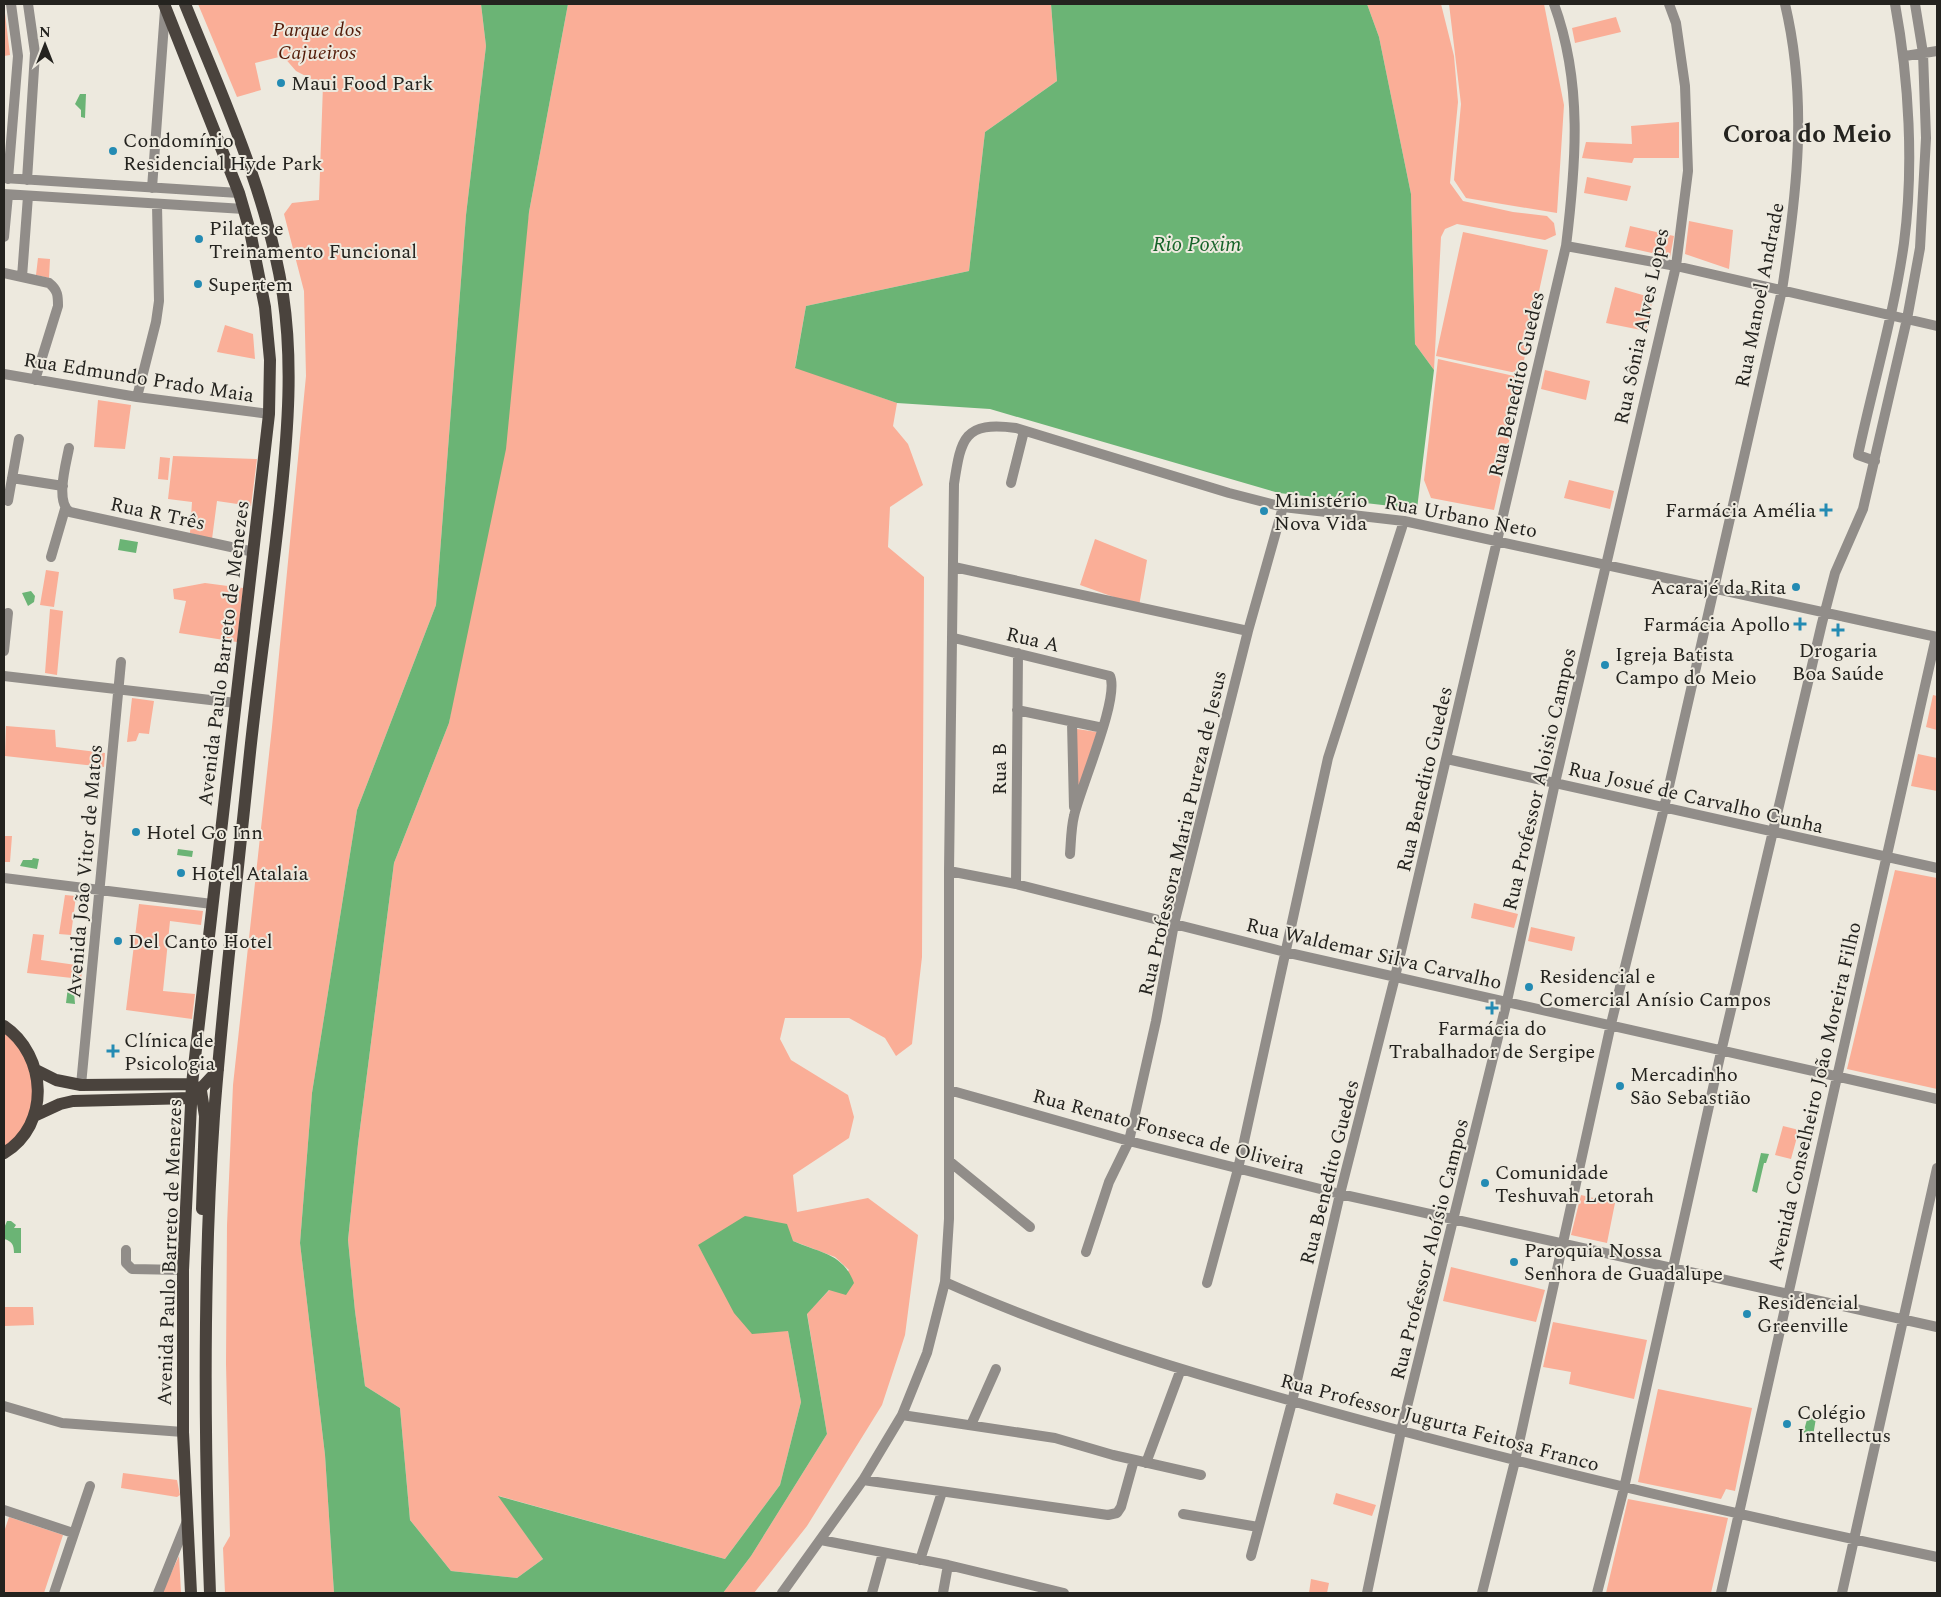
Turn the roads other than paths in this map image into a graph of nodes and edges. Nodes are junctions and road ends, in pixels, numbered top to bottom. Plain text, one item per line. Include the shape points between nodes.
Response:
1 (11, 4) edge
2 (28, 4) edge
3 (185, 4) edge
4 (1554, 4) edge
5 (1669, 4) edge
6 (1785, 4) edge
7 (1896, 4) edge
8 (1915, 4) edge
9 (165, 5) edge
10 (1937, 51) edge
11 (1923, 53) junction
12 (36, 54) junction
13 (18, 56) junction
14 (1905, 56) junction
15 (6, 178) edge
16 (27, 180) junction
17 (57, 182) junction
18 (152, 188) junction
19 (200, 190) junction
20 (239, 193) junction
21 (6, 194) edge
22 (28, 196) junction
23 (57, 198) junction
24 (156, 205) junction
25 (202, 207) junction
26 (244, 209) junction
27 (4, 237) edge
28 (1566, 246) junction
29 (1676, 266) junction
30 (4, 273) edge
31 (22, 277) junction
32 (1782, 290) junction
33 (1889, 315) junction
34 (1907, 319) junction
35 (1937, 326) edge
36 (4, 374) edge
37 (35, 380) junction
38 (137, 397) junction
39 (269, 414) junction
40 (1024, 431) junction
41 (19, 439) dead end
42 (69, 448) dead end
43 (1875, 462) junction
44 (12, 478) junction
45 (1011, 483) dead end
46 (63, 486) junction
47 (8, 501) dead end
48 (63, 504) junction
49 (1283, 507) junction
50 (1404, 521) junction
51 (1497, 540) junction
52 (254, 552) junction
53 (51, 557) dead end
54 (1606, 564) junction
55 (954, 567) junction
56 (1714, 589) junction
57 (8, 613) dead end
58 (1824, 614) junction
59 (1248, 631) junction
60 (1937, 637) edge
61 (954, 638) junction
62 (4, 652) edge
63 (1018, 654) junction
64 (121, 662) dead end
65 (4, 676) edge
66 (119, 690) junction
67 (236, 703) junction
68 (1017, 710) junction
69 (1072, 723) junction
70 (1103, 728) junction
71 (1447, 759) junction
72 (1555, 783) junction
73 (1664, 808) junction
74 (1074, 816) junction
75 (1772, 833) junction
76 (1070, 854) dead end
77 (1886, 857) junction
78 (1937, 868) edge
79 (949, 871) junction
80 (4, 878) edge
81 (1016, 884) junction
82 (100, 890) junction
83 (212, 904) junction
84 (1174, 924) junction
85 (1285, 952) junction
86 (1395, 977) junction
87 (1507, 1001) junction
88 (1611, 1024) junction
89 (4, 1026) edge
90 (1721, 1052) junction
91 (36, 1070) junction
92 (218, 1070) junction
93 (1836, 1078) junction
94 (81, 1085) junction
95 (949, 1090) junction
96 (195, 1091) junction
97 (1937, 1100) edge
98 (34, 1116) junction
99 (1129, 1141) junction
100 (4, 1153) edge
101 (949, 1161) junction
102 (1937, 1168) edge
103 (1238, 1169) junction
104 (1340, 1194) junction
105 (1455, 1219) junction
106 (1030, 1227) dead end
107 (1564, 1244) junction
108 (126, 1250) dead end
109 (1086, 1252) dead end
110 (1672, 1269) junction
111 (183, 1270) junction
112 (207, 1270) junction
113 (945, 1282) junction
114 (1208, 1284) dead end
115 (1787, 1293) junction
116 (1903, 1320) junction
117 (1937, 1327) edge
118 (996, 1369) dead end
119 (1181, 1369) junction
120 (1292, 1402) junction
121 (4, 1406) edge
122 (902, 1415) junction
123 (971, 1425) junction
124 (1401, 1431) junction
125 (183, 1432) junction
126 (1134, 1460) junction
127 (1515, 1462) junction
128 (1146, 1463) junction
129 (1201, 1475) dead end
130 (863, 1480) junction
131 (90, 1486) dead end
132 (1624, 1488) junction
133 (942, 1492) junction
134 (4, 1510) edge
135 (1183, 1514) dead end
136 (1740, 1515) junction
137 (188, 1517) junction
138 (1258, 1527) junction
139 (73, 1533) junction
140 (188, 1536) junction
141 (209, 1539) junction
142 (1855, 1539) junction
143 (820, 1540) junction
144 (883, 1553) junction
145 (1251, 1556) dead end
146 (1937, 1557) edge
147 (920, 1560) junction
148 (948, 1565) junction
149 (54, 1593) edge
150 (158, 1593) edge
151 (191, 1593) edge
152 (210, 1593) edge
153 (782, 1593) edge
154 (872, 1593) edge
155 (943, 1593) edge
156 (1057, 1593) edge
157 (1367, 1593) edge
158 (1482, 1593) edge
159 (1597, 1593) edge
160 (1721, 1593) edge
161 (1842, 1593) edge

1 - 13 street
2 - 12 street
3 - 92 main road, Avenida Paulo Barreto de Menezes via 233,124 269,228 283,296 288,351 289,416
4 - 28 street, Rua Benedito Guedes via 1575,104 1575,170
5 - 29 street, Rua Sônia Alves Lopes via 1676,23 1685,86 1688,171
6 - 32 street, Rua Manoel Andrade via 1800,139 1795,206
7 - 14 street
8 - 11 street
9 - 18 street
9 - 20 main road, Avenida Paulo Barreto de Menezes
10 - 11 street
11 - 14 street
11 - 34 street via 1924,194 1920,248
12 - 13 street
12 - 16 street
13 - 15 street
14 - 33 street via 1907,188 1904,242
15 - 16 street
16 - 17 street
17 - 18 street
17 - 23 street
18 - 19 street
19 - 20 street
19 - 25 street
20 - 26 main road, Avenida Paulo Barreto de Menezes
21 - 22 street
21 - 27 street
22 - 23 street
22 - 31 street
23 - 24 street
24 - 25 street
24 - 38 street via 159,300
25 - 26 street
26 - 39 main road, Avenida Paulo Barreto de Menezes via 265,307 270,360
28 - 29 street
28 - 51 street, Rua Benedito Guedes
29 - 32 street
29 - 54 street, Rua Sônia Alves Lopes
30 - 31 street
31 - 37 street via 49,284 58,296 58,306
32 - 33 street
32 - 56 street, Rua Manoel Andrade
33 - 34 street
33 - 43 street via 1858,455
34 - 35 street
34 - 43 street
36 - 37 street, Rua Edmundo Prado Maia
37 - 38 street, Rua Edmundo Prado Maia
38 - 39 street, Rua Edmundo Prado Maia
39 - 52 main road, Avenida Paulo Barreto de Menezes
40 - 45 street
40 - 49 street, Rua Urbano Neto
40 - 55 street, Rua Urbano Neto via 992,425 980,428 966,438 958,458 954,484
41 - 44 street
42 - 46 street
43 - 58 street via 1863,508 1835,573
44 - 46 street
44 - 47 street
46 - 48 street
48 - 52 street, Rua R Três via 70,512
48 - 53 street
49 - 50 street, Rua Urbano Neto
49 - 59 street, Rua Professora Maria Pureza de Jesus
50 - 51 street, Rua Urbano Neto
50 - 85 street via 1328,758
51 - 54 street, Rua Urbano Neto
51 - 71 street, Rua Benedito Guedes
52 - 67 main road, Avenida Paulo Barreto de Menezes
54 - 56 street, Rua Urbano Neto
54 - 72 street, Rua Professor Aloisio Campos
55 - 59 street
55 - 61 street
56 - 58 street, Rua Urbano Neto
56 - 73 street, Rua Manoel Andrade
57 - 62 street
58 - 60 street, Rua Urbano Neto
58 - 75 street
59 - 84 street, Rua Professora Maria Pureza de Jesus
60 - 77 street, Avenida Conselheiro João Moreira Filho
61 - 63 street, Rua A
61 - 79 street
63 - 68 street, Rua B
63 - 70 street, Rua A via 1110,676 1112,682
64 - 66 street, Avenida João Vitor de Matos
65 - 66 street
66 - 67 street
66 - 82 street, Avenida João Vitor de Matos
67 - 83 main road, Avenida Paulo Barreto de Menezes
68 - 69 street
68 - 81 street, Rua B
69 - 70 street
69 - 74 street
70 - 74 street
71 - 72 street, Rua Josué de Carvalho Cunha
71 - 86 street, Rua Benedito Guedes
72 - 73 street, Rua Josué de Carvalho Cunha
72 - 87 street, Rua Professor Aloisio Campos
73 - 75 street, Rua Josué de Carvalho Cunha
73 - 88 street, Rua Manoel Andrade
74 - 76 street
75 - 77 street, Rua Josué de Carvalho Cunha
75 - 90 street
77 - 78 street, Rua Josué de Carvalho Cunha
77 - 93 street, Avenida Conselheiro João Moreira Filho
79 - 81 street, Rua Waldemar Silva Carvalho
79 - 95 street
80 - 82 street
81 - 84 street, Rua Waldemar Silva Carvalho
82 - 83 street
82 - 94 street, Avenida João Vitor de Matos
83 - 96 main road, Avenida Paulo Barreto de Menezes
84 - 85 street, Rua Waldemar Silva Carvalho
84 - 99 street, Rua Professora Maria Pureza de Jesus
85 - 86 street, Rua Waldemar Silva Carvalho
85 - 103 street
86 - 87 street, Rua Waldemar Silva Carvalho
86 - 104 street, Rua Benedito Guedes
87 - 88 street, Rua Waldemar Silva Carvalho
87 - 105 street, Rua Professor Aloísio Campos
88 - 90 street, Rua Waldemar Silva Carvalho
88 - 107 street, Rua Manoel Andrade
89 - 91 main road via 22,1042
90 - 93 street, Rua Waldemar Silva Carvalho
90 - 110 street
91 - 94 main road via 56,1080
91 - 98 main road via 39,1094
92 - 96 main road
92 - 112 main road, Avenida Paulo Barreto de Menezes
93 - 97 street, Rua Waldemar Silva Carvalho
93 - 115 street, Avenida Conselheiro João Moreira Filho
94 - 96 main road
95 - 99 street, Rua Renato Fonseca de Oliveira
95 - 101 street
96 - 98 main road via 73,1101
96 - 111 main road, Avenida Paulo Barreto de Menezes
96 - 112 main road via 205,1116 202,1237
98 - 100 main road via 24,1134
99 - 103 street, Rua Renato Fonseca de Oliveira
99 - 109 street, Rua Professora Maria Pureza de Jesus via 1109,1182
101 - 106 street
101 - 113 street
102 - 116 street
103 - 104 street, Rua Renato Fonseca de Oliveira
103 - 114 street
104 - 105 street, Rua Renato Fonseca de Oliveira
104 - 120 street, Rua Benedito Guedes
105 - 107 street, Rua Renato Fonseca de Oliveira
105 - 124 street, Rua Professor Aloísio Campos
107 - 110 street, Rua Renato Fonseca de Oliveira
107 - 127 street, Rua Manoel Andrade
108 - 111 street via 126,1262 132,1269
110 - 115 street, Rua Renato Fonseca de Oliveira
110 - 132 street
111 - 125 main road, Avenida Paulo Barreto de Menezes
112 - 141 main road, Avenida Paulo Barreto de Menezes
113 - 119 street, Rua Professor Jugurta Feitosa Franco
113 - 122 street via 927,1353
115 - 116 street, Rua Renato Fonseca de Oliveira
115 - 136 street, Avenida Conselheiro João Moreira Filho
116 - 117 street, Rua Renato Fonseca de Oliveira
116 - 142 street
118 - 123 street
119 - 120 street, Rua Professor Jugurta Feitosa Franco
119 - 128 street
120 - 124 street, Rua Professor Jugurta Feitosa Franco
120 - 138 street, Rua Benedito Guedes
121 - 125 street via 62,1423
122 - 123 street
122 - 130 street
123 - 126 street via 1055,1438
124 - 127 street, Rua Professor Jugurta Feitosa Franco
124 - 157 street, Rua Professor Aloísio Campos
125 - 137 main road, Avenida Paulo Barreto de Menezes
126 - 128 street
126 - 133 street via 1117,1513 1098,1515
127 - 132 street, Rua Professor Jugurta Feitosa Franco
127 - 158 street, Rua Manoel Andrade
128 - 129 street
130 - 133 street
130 - 143 street
131 - 139 street
132 - 136 street, Rua Professor Jugurta Feitosa Franco
132 - 159 street
133 - 147 street
134 - 139 street
135 - 138 street
136 - 142 street, Rua Professor Jugurta Feitosa Franco
136 - 160 street, Avenida Conselheiro João Moreira Filho
137 - 140 main road, Avenida Paulo Barreto de Menezes
137 - 150 street
138 - 145 street, Rua Benedito Guedes
139 - 149 street
140 - 141 main road via 197,1541
140 - 151 main road, Avenida Paulo Barreto de Menezes
141 - 152 main road, Avenida Paulo Barreto de Menezes
142 - 146 street, Rua Professor Jugurta Feitosa Franco
142 - 161 street
143 - 144 street
143 - 153 street
144 - 147 street
144 - 154 street
147 - 148 street
148 - 155 street
148 - 156 street

